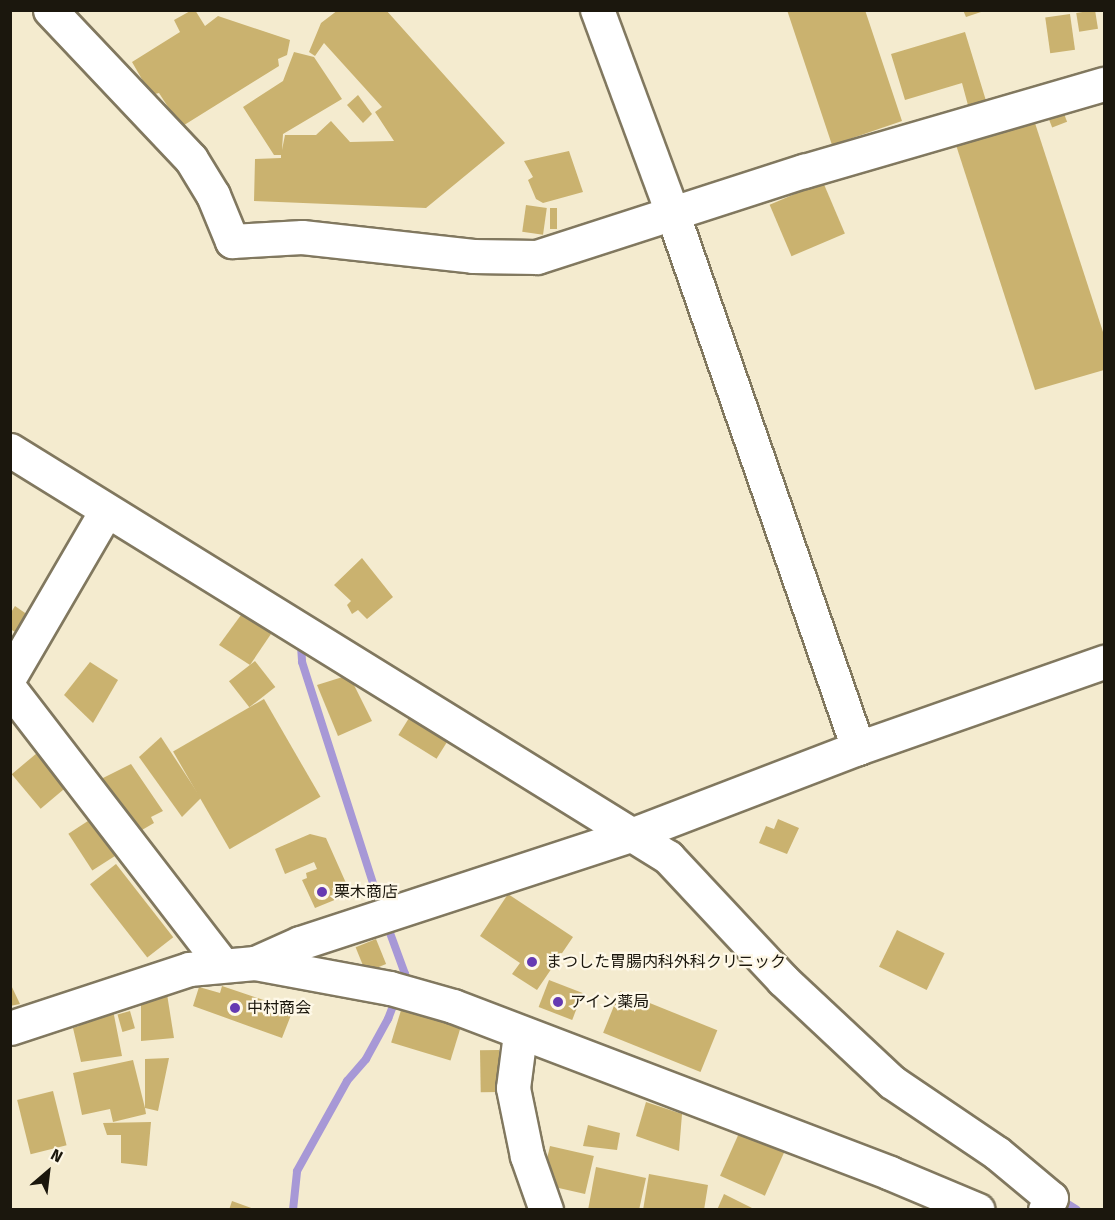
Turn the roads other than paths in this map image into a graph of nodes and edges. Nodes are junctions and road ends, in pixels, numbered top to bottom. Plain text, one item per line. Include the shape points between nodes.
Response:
1 (50, 10) edge
2 (597, 10) edge
3 (1104, 84) edge
4 (673, 215) junction
5 (10, 450) edge
6 (106, 511) junction
7 (1104, 662) edge
8 (10, 676) edge
9 (10, 689) edge
10 (858, 747) junction
11 (631, 835) junction
12 (255, 963) junction
13 (222, 964) junction
14 (10, 1028) edge
15 (520, 1034) junction
16 (546, 1209) edge
17 (978, 1209) edge
18 (1045, 1209) edge

1 - 4 street via 191,159 213,195 232,242 302,237 473,256 537,257
2 - 4 street
3 - 4 street via 804,171
4 - 10 street
5 - 6 street
6 - 8 street
6 - 11 street
7 - 10 street
9 - 13 street
10 - 11 street
11 - 12 street via 300,942
11 - 18 street via 668,857 783,980 892,1082 997,1153 1051,1198
12 - 13 street
12 - 15 street via 398,991 453,1006
13 - 14 street via 189,969
15 - 16 street via 513,1088 527,1156
15 - 17 street

